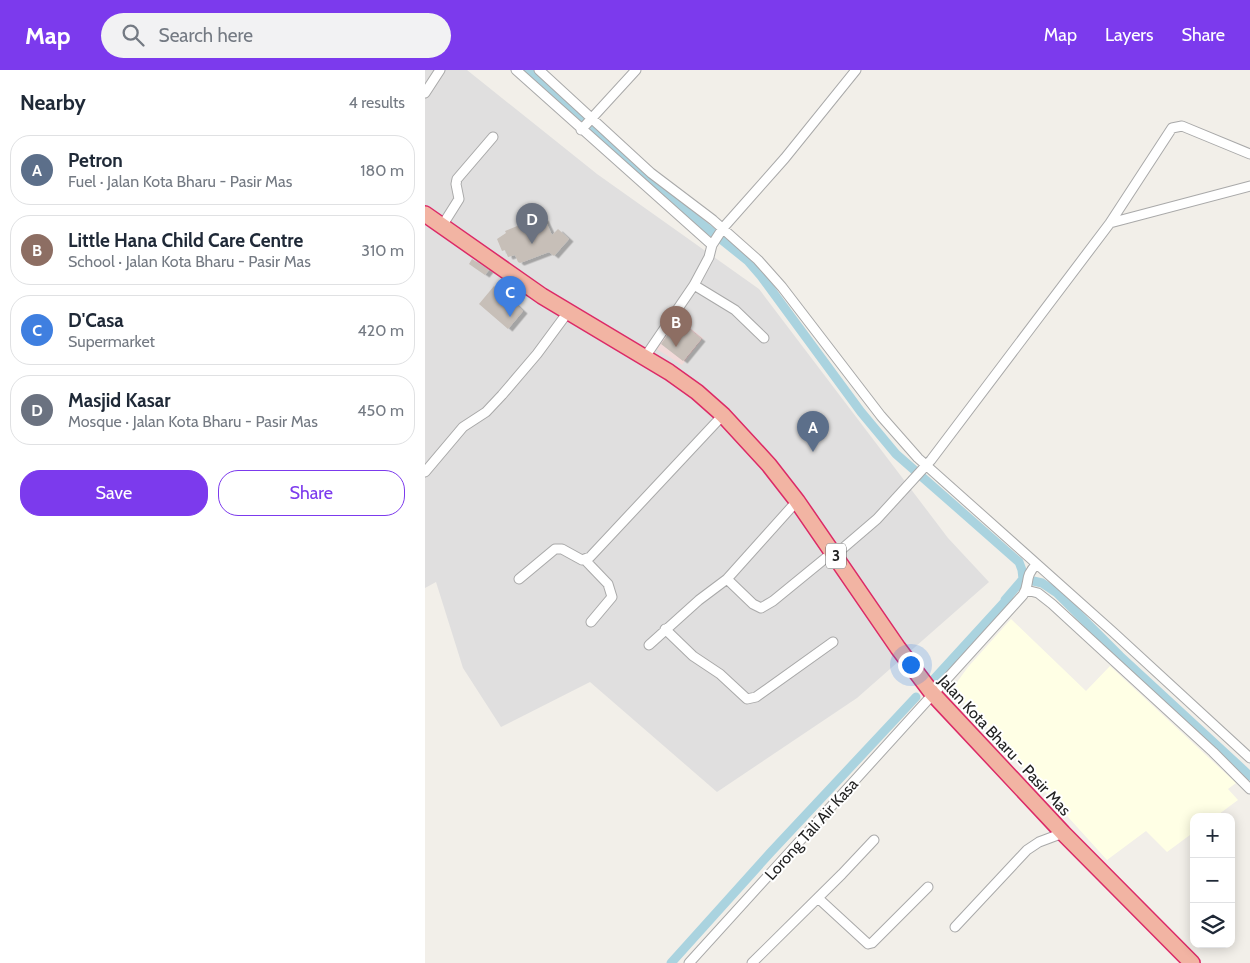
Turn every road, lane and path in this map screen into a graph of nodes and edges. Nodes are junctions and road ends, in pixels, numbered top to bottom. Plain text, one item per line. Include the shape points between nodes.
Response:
1 (440, 70) edge
2 (516, 70) edge
3 (539, 70) edge
4 (636, 70) edge
5 (856, 70) edge
6 (425, 93) edge
7 (590, 118) junction
8 (582, 128) junction
9 (493, 137) dead end
10 (1250, 154) edge
11 (1250, 186) edge
12 (425, 214) edge
13 (1110, 223) junction
14 (442, 226) junction
15 (721, 230) junction
16 (713, 244) junction
17 (694, 285) junction
18 (568, 312) junction
19 (764, 338) dead end
20 (645, 357) junction
21 (723, 415) junction
22 (924, 466) junction
23 (425, 472) edge
24 (797, 500) junction
25 (834, 553) junction
26 (585, 560) junction
27 (1033, 569) junction
28 (727, 579) junction
29 (519, 580) dead end
30 (1027, 590) junction
31 (591, 622) dead end
32 (665, 629) junction
33 (833, 642) dead end
34 (649, 645) dead end
35 (932, 694) junction
36 (1250, 758) edge
37 (1250, 789) edge
38 (1063, 833) junction
39 (874, 840) dead end
40 (927, 887) dead end
41 (818, 898) junction
42 (955, 927) dead end
43 (689, 963) edge
44 (752, 963) edge
45 (1192, 963) edge

1 - 6 street
2 - 8 street
3 - 7 street
4 - 7 street
5 - 15 street
7 - 8 street
7 - 15 street
8 - 16 street
9 - 14 street via 457,180 459,199
10 - 13 street via 1182,126 1175,127
11 - 13 street
12 - 14 highway, Jalan Kota Bharu - Pasir Mas / 3
13 - 22 street
14 - 18 highway, Jalan Kota Bharu - Pasir Mas / 3
15 - 16 street
15 - 22 street via 770,273
16 - 17 street
17 - 19 street via 735,310
17 - 20 street
18 - 20 highway, Jalan Kota Bharu - Pasir Mas / 3
18 - 23 street via 502,395 486,412 463,427
20 - 21 highway, Jalan Kota Bharu - Pasir Mas / 3 via 697,392
21 - 24 highway, Jalan Kota Bharu - Pasir Mas / 3
21 - 26 street
22 - 25 street via 889,508
22 - 27 street
24 - 25 highway, Jalan Kota Bharu - Pasir Mas / 3
24 - 28 street
25 - 28 street via 761,608
25 - 35 highway, Jalan Kota Bharu - Pasir Mas / 3
26 - 29 street via 555,549
26 - 31 street via 608,584 613,597
27 - 30 street
27 - 36 street
28 - 32 street
30 - 35 street, Lorong Tali Air Kasa
30 - 37 street via 1038,593 1051,604
32 - 33 street via 747,699 756,697
32 - 34 street
35 - 38 highway, Jalan Kota Bharu - Pasir Mas / 3
35 - 43 street, Lorong Tali Air Kasa
38 - 42 street via 1027,850
38 - 45 highway, Jalan Kota Bharu - Pasir Mas / 3
39 - 41 street
40 - 41 street via 868,944
41 - 44 street

